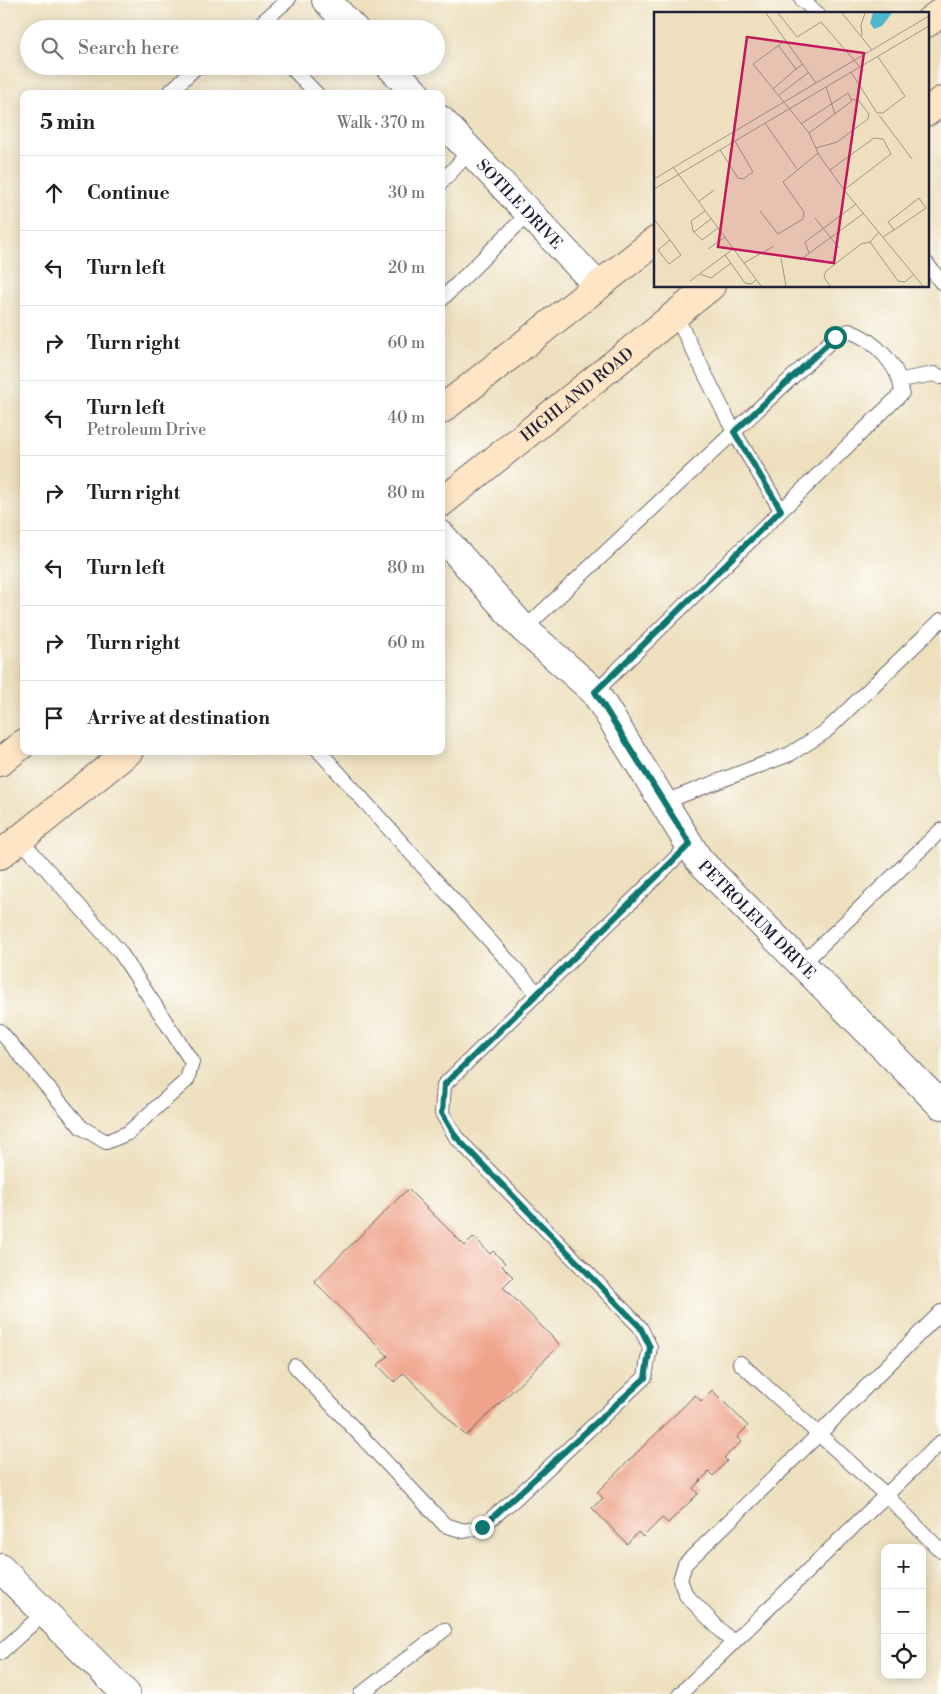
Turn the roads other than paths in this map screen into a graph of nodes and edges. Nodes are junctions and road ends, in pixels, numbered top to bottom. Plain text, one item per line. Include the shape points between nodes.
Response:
1 (288, 0) edge
2 (326, 0) edge
3 (802, 0) edge
4 (816, 12) edge
5 (941, 12) edge
6 (265, 20) edge
7 (345, 20) edge
8 (928, 22) edge
9 (188, 75) edge
10 (299, 75) edge
11 (398, 75) edge
12 (172, 90) edge
13 (313, 90) edge
14 (412, 90) edge
15 (941, 101) edge
16 (928, 111) edge
17 (445, 124) edge
18 (470, 151) junction
19 (445, 179) edge
20 (529, 213) junction
21 (654, 242) edge
22 (928, 265) edge
23 (941, 282) edge
24 (598, 286) junction
25 (708, 288) edge
26 (445, 296) edge
27 (675, 314) junction
28 (941, 377) edge
29 (901, 380) junction
30 (445, 407) edge
31 (734, 432) junction
32 (445, 500) edge
33 (781, 510) junction
34 (445, 540) edge
35 (941, 620) edge
36 (524, 630) junction
37 (595, 692) junction
38 (20, 746) edge
39 (124, 755) edge
40 (323, 755) edge
41 (0, 762) edge
42 (664, 802) junction
43 (941, 830) edge
44 (690, 844) junction
45 (10, 847) edge
46 (802, 964) junction
47 (538, 994) junction
48 (0, 1031) edge
49 (940, 1102) edge
50 (941, 1312) edge
51 (740, 1363) dead end
52 (295, 1366) dead end
53 (819, 1434) junction
54 (941, 1442) edge
55 (886, 1495) junction
56 (941, 1551) edge
57 (0, 1568) edge
58 (45, 1612) junction
59 (444, 1630) dead end
60 (733, 1643) junction
61 (0, 1653) edge
62 (125, 1694) edge
63 (361, 1694) edge
64 (680, 1694) edge

1 - 6 lane
2 - 7 street
3 - 4 lane
5 - 8 main road
9 - 12 lane
10 - 13 lane
11 - 14 street
15 - 16 main road
17 - 18 street, SOTILE DRIVE
18 - 19 lane
18 - 20 street, SOTILE DRIVE
20 - 24 street, SOTILE DRIVE
20 - 26 lane
21 - 24 main road
22 - 23 lane
24 - 30 main road
25 - 27 main road, HIGHLAND ROAD
27 - 31 lane
27 - 32 main road, HIGHLAND ROAD
28 - 29 lane via 934,374
29 - 31 lane via 896,368 862,335 849,331 835,337
29 - 33 lane via 902,393
31 - 33 lane
31 - 36 lane
33 - 37 lane
34 - 36 street, PETROLEUM DRIVE
35 - 42 lane via 825,732 790,754
36 - 37 street, PETROLEUM DRIVE
37 - 42 street, PETROLEUM DRIVE
38 - 41 main road
39 - 45 main road
40 - 47 lane
42 - 44 street, PETROLEUM DRIVE
43 - 46 lane
44 - 46 street, PETROLEUM DRIVE via 700,860
44 - 47 lane
45 - 48 lane via 120,952 192,1062 187,1080 128,1133 106,1142 81,1127
46 - 49 street, PETROLEUM DRIVE
47 - 52 lane via 444,1085 442,1113 456,1137 640,1327 650,1347 645,1378 482,1527 464,1532 445,1525
50 - 53 lane
51 - 53 lane
53 - 55 lane
53 - 60 lane via 685,1564 680,1580 686,1595
54 - 55 lane
55 - 56 lane
55 - 60 lane
57 - 58 street
58 - 61 lane
58 - 62 street
59 - 63 lane
60 - 64 lane

